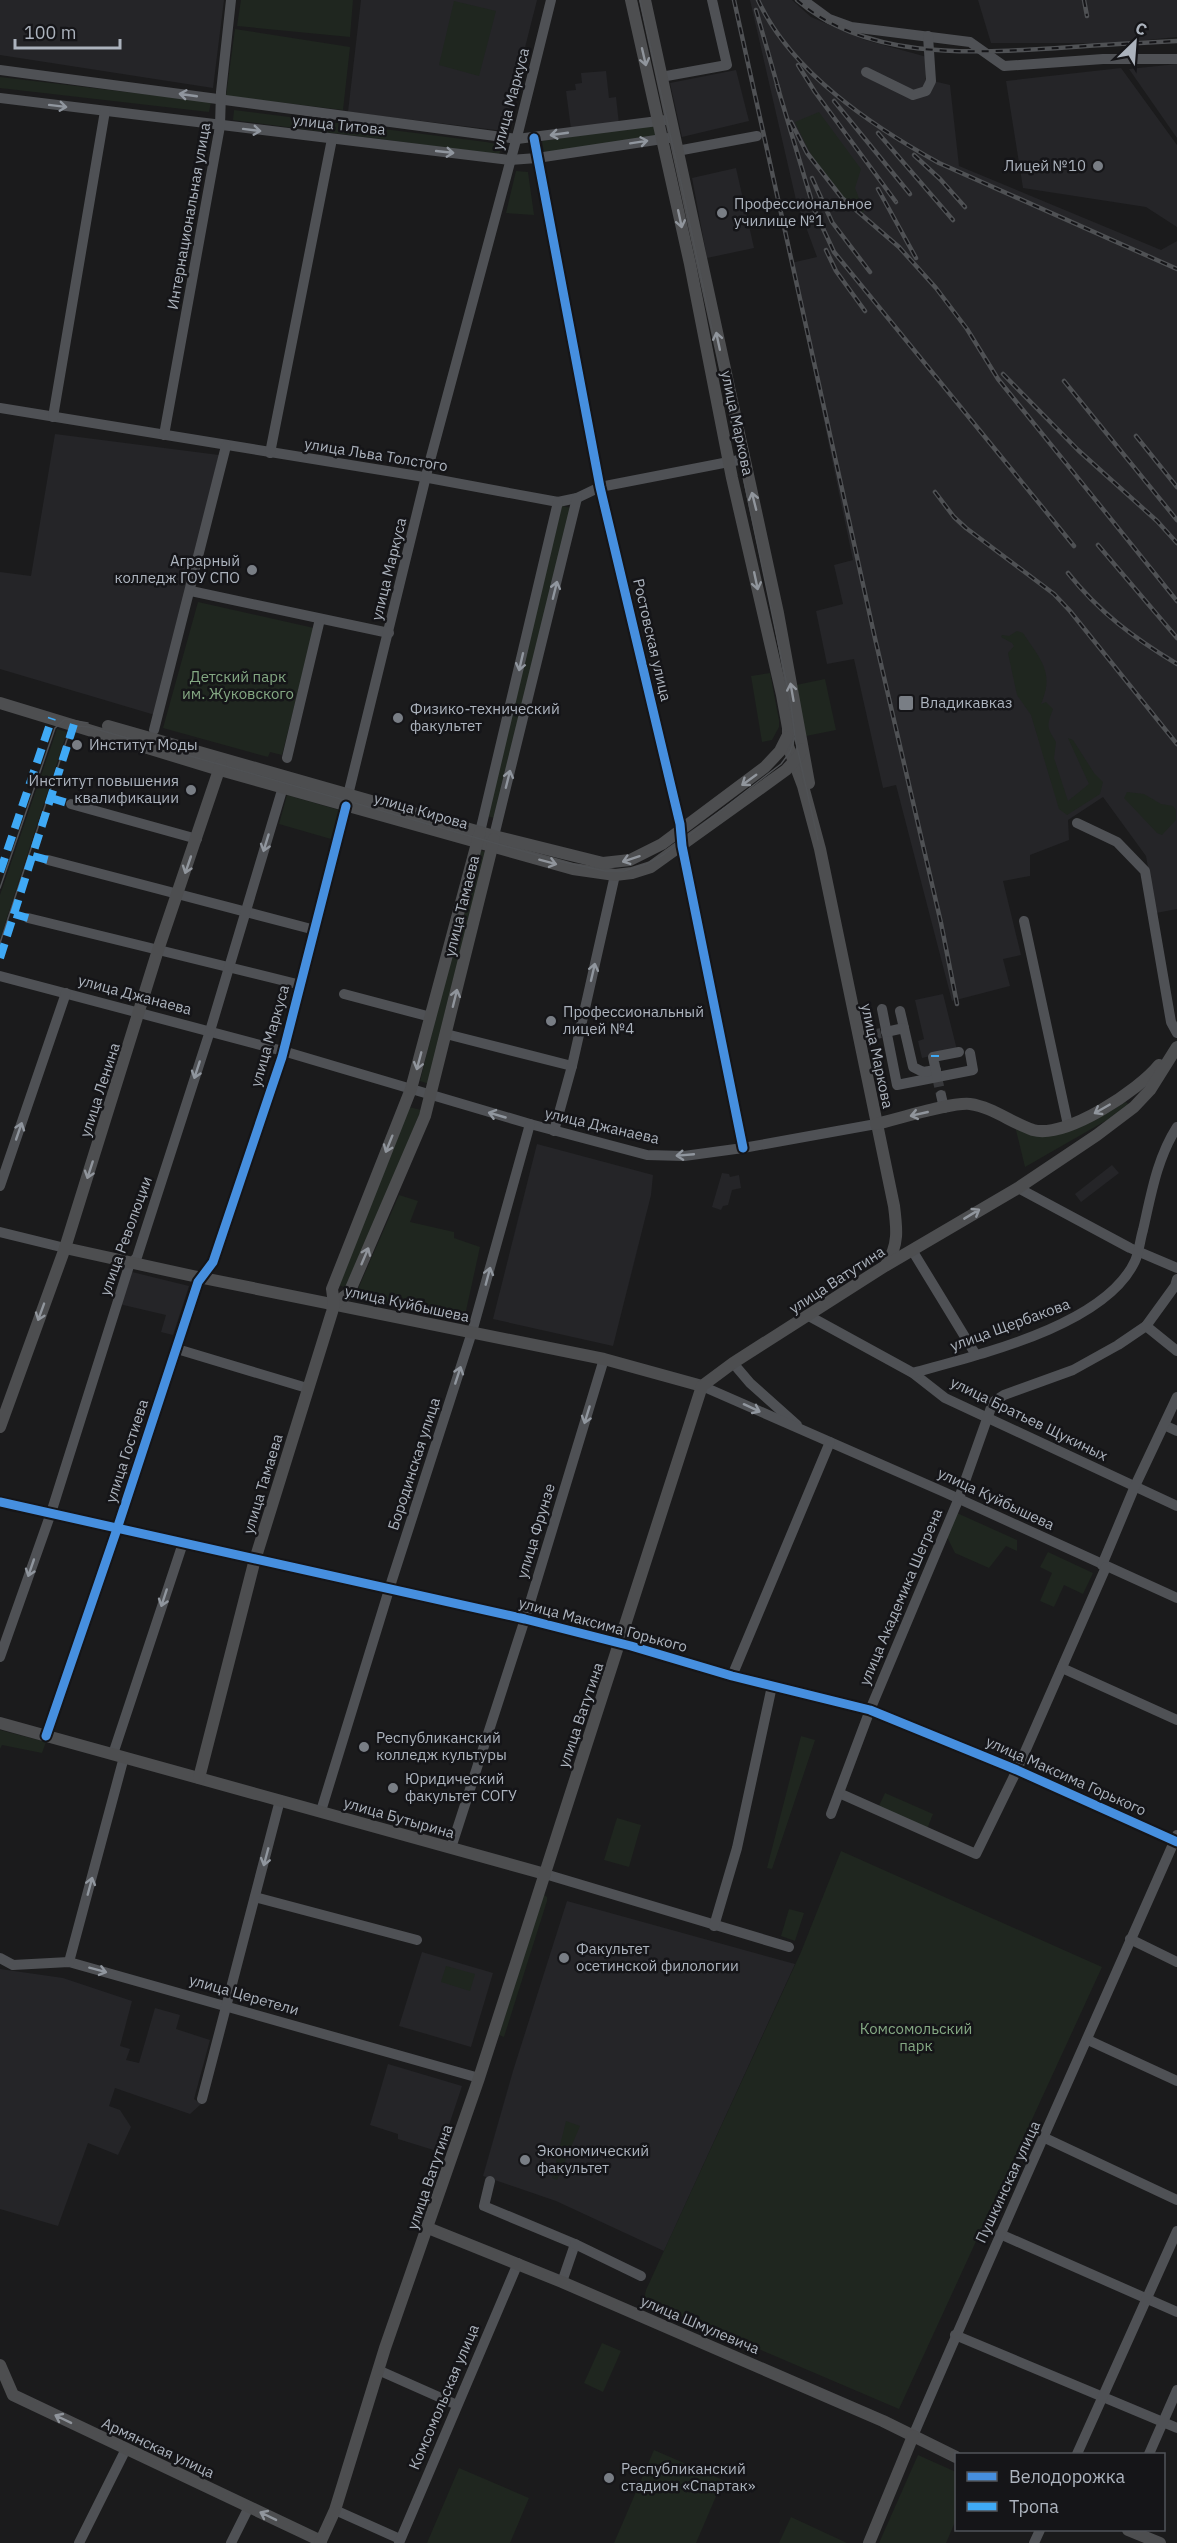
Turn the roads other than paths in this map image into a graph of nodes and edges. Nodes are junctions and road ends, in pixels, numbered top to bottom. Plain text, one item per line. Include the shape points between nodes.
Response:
1 (231, 0) edge
2 (551, 0) edge
3 (631, 0) edge
4 (645, 0) edge
5 (712, 0) edge
6 (803, 0) edge
7 (928, 36) junction
8 (1177, 58) edge
9 (0, 70) edge
10 (866, 72) dead end
11 (661, 77) junction
12 (0, 98) edge
13 (221, 99) junction
14 (105, 111) junction
15 (665, 120) junction
16 (220, 126) junction
17 (757, 136) dead end
18 (534, 138) junction
19 (668, 138) junction
20 (332, 139) junction
21 (517, 139) junction
22 (677, 151) junction
23 (537, 158) junction
24 (510, 160) junction
25 (0, 408) edge
26 (53, 417) junction
27 (164, 435) junction
28 (226, 446) junction
29 (270, 453) junction
30 (744, 459) junction
31 (729, 462) junction
32 (426, 477) junction
33 (600, 487) junction
34 (577, 498) junction
35 (558, 502) junction
36 (191, 591) junction
37 (320, 619) junction
38 (389, 633) junction
39 (0, 694) edge
40 (0, 703) edge
41 (154, 730) dead end
42 (787, 737) junction
43 (802, 749) junction
44 (287, 758) dead end
45 (794, 762) junction
46 (221, 764) junction
47 (776, 777) junction
48 (803, 786) junction
49 (283, 787) junction
50 (347, 801) junction
51 (71, 804) dead end
52 (1077, 823) dead end
53 (681, 830) junction
54 (479, 837) junction
55 (197, 839) junction
56 (493, 841) junction
57 (682, 846) junction
58 (820, 849) junction
59 (48, 860) dead end
60 (615, 875) junction
61 (178, 894) junction
62 (244, 912) junction
63 (28, 918) dead end
64 (1023, 921) dead end
65 (315, 930) junction
66 (158, 950) junction
67 (229, 967) junction
68 (0, 976) edge
69 (301, 985) junction
70 (66, 993) junction
71 (344, 994) dead end
72 (882, 1009) dead end
73 (900, 1011) dead end
74 (140, 1013) junction
75 (431, 1017) junction
76 (904, 1028) junction
77 (210, 1031) junction
78 (886, 1032) junction
79 (1177, 1033) edge
80 (446, 1034) junction
81 (1177, 1045) edge
82 (283, 1051) junction
83 (572, 1066) junction
84 (936, 1073) junction
85 (411, 1089) junction
86 (1127, 1094) junction
87 (941, 1095) tunnel mouth
88 (430, 1096) junction
89 (1134, 1107) junction
90 (944, 1108) junction
91 (530, 1124) junction
92 (876, 1124) junction
93 (1068, 1125) junction
94 (1177, 1127) edge
95 (554, 1131) junction
96 (743, 1148) junction
97 (0, 1186) edge
98 (1018, 1188) junction
99 (897, 1224) junction
100 (0, 1232) edge
101 (916, 1247) junction
102 (65, 1248) junction
103 (1137, 1252) junction
104 (133, 1264) junction
105 (885, 1266) junction
106 (1177, 1268) edge
107 (202, 1278) junction
108 (1177, 1279) edge
109 (334, 1304) junction
110 (810, 1316) junction
111 (1146, 1326) junction
112 (472, 1332) junction
113 (177, 1349) junction
114 (1177, 1351) edge
115 (976, 1355) junction
116 (604, 1359) junction
117 (733, 1363) junction
118 (913, 1373) junction
119 (702, 1386) junction
120 (307, 1388) junction
121 (1177, 1397) edge
122 (987, 1420) junction
123 (1164, 1425) junction
124 (0, 1427) edge
125 (801, 1429) junction
126 (1177, 1431) edge
127 (830, 1442) junction
128 (1135, 1486) junction
129 (959, 1498) junction
130 (0, 1502) edge
131 (1177, 1506) edge
132 (51, 1513) junction
133 (117, 1528) junction
134 (183, 1543) junction
135 (256, 1559) junction
136 (1104, 1566) junction
137 (389, 1590) junction
138 (1177, 1598) edge
139 (525, 1619) junction
140 (620, 1643) junction
141 (0, 1657) edge
142 (1062, 1668) junction
143 (732, 1676) junction
144 (772, 1686) junction
145 (870, 1710) junction
146 (1177, 1720) edge
147 (0, 1723) edge
148 (46, 1736) junction
149 (118, 1756) junction
150 (1017, 1770) junction
151 (199, 1778) junction
152 (839, 1793) junction
153 (280, 1800) junction
154 (321, 1811) junction
155 (831, 1814) dead end
156 (1176, 1839) edge
157 (451, 1848) junction
158 (545, 1874) junction
159 (255, 1897) junction
160 (714, 1926) junction
161 (1130, 1939) junction
162 (417, 1940) dead end
163 (789, 1947) dead end
164 (0, 1958) edge
165 (69, 1962) junction
166 (1177, 1962) edge
167 (228, 2006) junction
168 (1088, 2040) junction
169 (479, 2078) junction
170 (1177, 2081) edge
171 (202, 2099) dead end
172 (1045, 2138) junction
173 (490, 2181) dead end
174 (1177, 2200) edge
175 (428, 2228) junction
176 (1177, 2231) edge
177 (1000, 2234) junction
178 (575, 2244) junction
179 (518, 2263) junction
180 (641, 2276) dead end
181 (562, 2282) junction
182 (1146, 2300) junction
183 (1177, 2312) edge
184 (955, 2336) junction
185 (378, 2370) junction
186 (2, 2375) edge
187 (1177, 2390) edge
188 (1103, 2399) junction
189 (457, 2405) junction
190 (1163, 2422) junction
191 (1177, 2428) edge
192 (913, 2436) junction
193 (126, 2449) junction
194 (1077, 2453) edge
195 (1149, 2453) edge
196 (955, 2456) edge
197 (249, 2507) junction
198 (335, 2510) junction
199 (1133, 2531) edge
200 (399, 2541) edge
201 (320, 2542) edge
202 (79, 2543) edge
203 (231, 2543) edge
204 (869, 2543) edge
205 (1160, 2543) edge

1 - 13 street, Интернациональная улица
2 - 21 street, улица Маркуса
3 -> 15 main road, улица Маркова
4 - 11 main road, улица Маркова
5 - 11 street via 727,64
6 - 7 street via 829,19 851,27
7 - 8 street via 970,42 1004,66
7 - 10 street via 931,81 926,91 913,95
13 -> 9 street, улица Титова
11 - 15 main road, улица Маркова
12 -> 14 street, улица Титова
13 - 16 street, Интернациональная улица
13 - 21 street, улица Титова
14 - 16 street, улица Титова
14 - 26 street
15 -> 18 street, улица Титова
15 - 19 main road, улица Маркова
16 -> 20 street, улица Титова
16 - 27 street, Интернациональная улица
17 - 22 street
18 - 21 street, улица Титова
18 - 23 street, Ростовская улица
19 - 22 main road, улица Маркова
23 -> 19 street, улица Титова
19 -> 31 main road, улица Маркова
20 -> 24 street, улица Титова
20 - 29 street
21 - 24 street, улица Маркуса
30 -> 22 main road, улица Маркова
23 - 24 street, улица Титова
23 - 33 street, Ростовская улица
24 - 32 street, улица Маркуса
25 - 26 street, улица Льва Толстого
26 - 27 street, улица Льва Толстого
27 - 28 street, улица Льва Толстого
28 - 29 street, улица Льва Толстого
28 - 36 street
29 - 32 street, улица Льва Толстого
30 - 31 street, улица Льва Толстого
43 -> 30 main road, улица Маркова via 778,612
31 - 33 street, улица Льва Толстого
31 -> 42 main road, улица Маркова via 782,695
32 - 35 street, улица Льва Толстого
32 - 38 street, улица Маркуса
33 - 34 street, улица Льва Толстого
33 - 53 street, Ростовская улица
34 - 35 street, улица Льва Толстого
56 -> 34 street, улица Тамаева
35 -> 54 street, улица Тамаева
36 - 37 street
36 - 41 street
37 - 38 street
37 - 44 street
38 - 50 street, улица Маркуса
39 - 46 main road, улица Кирова
40 - 46 main road, улица Кирова
42 - 45 main road, улица Маркова
42 -> 53 main road, улица Кирова via 765,767
43 - 45 main road, улица Кирова
43 - 58 main road, улица Маркова
45 - 47 main road, улица Кирова
45 - 48 main road, улица Маркова
46 - 49 main road, улица Кирова
46 - 50 main road, улица Кирова
46 - 55 main road, улица Ленина
47 - 48 main road via 790,775
47 - 57 main road, улица Кирова
48 - 58 main road, улица Маркова
49 - 50 main road, улица Кирова
49 -> 62 street, улица Революции
50 - 54 main road, улица Кирова
50 - 65 street, улица Маркуса
51 - 55 street
52 - 79 street via 1117,842 1145,871 1171,1022
53 -> 56 main road, улица Кирова via 647,853 617,863
53 - 57 street, Ростовская улица
54 - 56 main road, улица Кирова
54 - 75 main road, улица Тамаева
55 -> 61 main road, улица Ленина
56 -> 60 main road, улица Кирова via 573,869
80 -> 56 main road, улица Тамаева
57 - 60 main road, улица Кирова via 651,867
57 - 96 street, Ростовская улица
58 - 92 main road, улица Маркова
59 - 61 street
83 -> 60 street
61 - 62 street
61 - 66 main road, улица Ленина
62 - 65 street
62 - 67 street, улица Революции
63 - 66 street
64 - 93 street
65 - 69 street, улица Маркуса
66 - 67 street
66 - 74 main road, улица Ленина
67 - 69 street
67 - 77 street, улица Революции
68 - 70 street, улица Джанаева
69 - 82 street, улица Маркуса
70 - 74 street, улица Джанаева
97 -> 70 street
71 - 75 street
72 - 78 street
73 - 76 street
74 - 77 street, улица Джанаева
74 -> 102 main road, улица Ленина
75 -> 85 main road, улица Тамаева
76 - 78 street
76 - 84 street via 913,1067
77 - 82 street, улица Джанаева
77 -> 104 street, улица Революции
78 - 84 street via 897,1085
80 - 83 street
80 - 88 main road, улица Тамаева
81 - 86 main road, улица Джанаева via 1149,1078
81 - 89 main road, улица Ватутина via 1161,1076
82 - 85 street, улица Джанаева
82 - 107 street, улица Маркуса via 213,1262
83 - 95 street
84 - 84 street via 973,1070 964,1052 935,1056
85 - 88 street, улица Джанаева
85 -> 109 main road, улица Тамаева via 333,1286
86 - 89 main road via 1134,1099
86 -> 93 main road, улица Джанаева
87 - 90 street
91 -> 88 street, улица Джанаева
109 -> 88 main road, улица Тамаева via 349,1293
89 - 98 main road, улица Ватутина
90 -> 92 main road, улица Джанаева
90 - 93 main road, улица Джанаева via 972,1104 1044,1132
91 - 95 street, улица Джанаева
112 -> 91 street, Бородинская улица
92 - 96 street, улица Джанаева
92 - 99 main road, улица Маркова
94 - 103 street, улица Щербакова via 1166,1145
96 -> 95 street, улица Джанаева via 659,1156
101 -> 98 main road, улица Ватутина
98 - 103 street
99 - 101 main road
99 - 105 main road, улица Маркова via 896,1247
100 - 102 street, улица Куйбышева
101 - 105 main road, улица Ватутина
101 - 115 street
102 - 104 main road, улица Куйбышева
102 -> 124 main road, улица Ленина
103 - 106 street
103 - 115 street, улица Щербакова via 1135,1262 1095,1307 1073,1320
104 - 107 main road, улица Куйбышева
104 - 132 street, улица Революции via 129,1266
105 - 110 main road, улица Ватутина
107 - 109 main road, улица Куйбышева
107 - 113 street, улица Гостиева
108 - 111 street, улица Академика Шегрена
109 - 112 main road, улица Куйбышева
109 - 120 main road, улица Тамаева
110 - 117 main road, улица Ватутина
110 - 118 street, улица Братьев Щукиных
111 - 114 street
111 - 122 street, улица Академика Шегрена via 1073,1370 1004,1395 993,1402
112 - 116 main road, улица Куйбышева
137 -> 112 street, Бородинская улица
113 - 120 street
113 - 133 street, улица Гостиева
115 - 118 street, улица Щербакова
116 - 119 main road, улица Куйбышева
116 -> 139 street, улица Фрунзе
117 - 119 main road, улица Ватутина
117 - 125 street, улица Куйбышева
118 - 122 street, улица Братьев Щукиных via 945,1398
119 -> 125 street, улица Куйбышева
119 - 140 main road, улица Ватутина
120 - 135 main road, улица Тамаева
121 - 123 street
122 - 128 street, улица Братьев Щукиных
122 - 129 street, улица Академика Шегрена
123 - 126 street
123 - 128 street
125 - 127 street, улица Куйбышева
127 - 129 street, улица Куйбышева
127 - 143 street
128 - 131 street, улица Братьев Щукиных
128 - 136 street
129 - 136 street, улица Куйбышева
129 - 145 street, улица Академика Шегрена
130 - 132 street, улица Максима Горького
132 - 133 street, улица Максима Горького
132 -> 141 street, улица Революции
133 - 134 street, улица Максима Горького
133 - 148 street, улица Гостиева
134 - 135 street, улица Максима Горького
134 -> 149 street
135 - 137 street, улица Максима Горького
135 - 151 main road, улица Тамаева
136 - 138 street, улица Куйбышева
136 - 142 street
137 - 139 street, улица Максима Горького
137 - 154 street, Бородинская улица
139 - 140 street, улица Максима Горького
139 - 157 street, улица Фрунзе
140 - 143 street, улица Максима Горького
140 - 158 main road, улица Ватутина
142 - 146 street
142 - 150 street
143 - 144 street, улица Максима Горького
144 - 145 street, улица Максима Горького
144 - 160 street via 736,1848
145 - 150 street, улица Максима Горького
145 - 152 street, улица Академика Шегрена
147 - 148 main road, улица Бутырина
148 - 149 main road, улица Бутырина
149 - 151 main road, улица Бутырина
165 -> 149 street
150 - 152 street via 976,1854
150 - 156 street, улица Максима Горького
151 - 153 main road, улица Бутырина
152 - 155 street, улица Академика Шегрена
153 - 154 main road, улица Бутырина
153 -> 159 street
154 - 157 main road, улица Бутырина
156 - 161 street, Пушкинская улица
157 - 158 main road, улица Бутырина
158 - 160 street, улица Бутырина
158 - 169 main road, улица Ватутина
159 - 162 street
159 - 167 street
160 - 163 street, улица Бутырина
161 - 166 street
161 - 168 street, Пушкинская улица
164 - 165 street, улица Церетели via 13,1965
165 -> 167 street, улица Церетели
167 - 169 street, улица Церетели
167 - 171 street
168 - 170 street
168 - 172 street, Пушкинская улица
169 - 175 main road, улица Ватутина
172 - 174 street
172 - 177 street, Пушкинская улица
173 - 178 street via 484,2206
175 - 179 main road, улица Шмулевича
175 - 185 main road, улица Ватутина
176 - 182 street
177 - 182 street
177 - 184 street, Пушкинская улица
178 - 180 street
178 - 181 street
179 - 181 main road, улица Шмулевича
179 - 189 street, Комсомольская улица
181 - 192 main road, улица Шмулевича
182 - 183 street
182 - 188 street
184 - 188 street
184 - 192 street, Пушкинская улица
185 - 189 street
185 - 198 main road, улица Ватутина
193 -> 186 main road, Армянская улица via 13,2395
187 - 190 street
188 - 190 street
188 - 194 street
189 - 200 street, Комсомольская улица
190 - 191 street
190 - 195 street
192 - 196 main road, улица Шмулевича
192 - 204 main road, Пушкинская улица
193 - 197 main road, Армянская улица
193 - 202 street
201 -> 197 main road, Армянская улица
197 - 203 street
198 - 200 street
198 - 201 main road, улица Ватутина
199 - 205 main road

